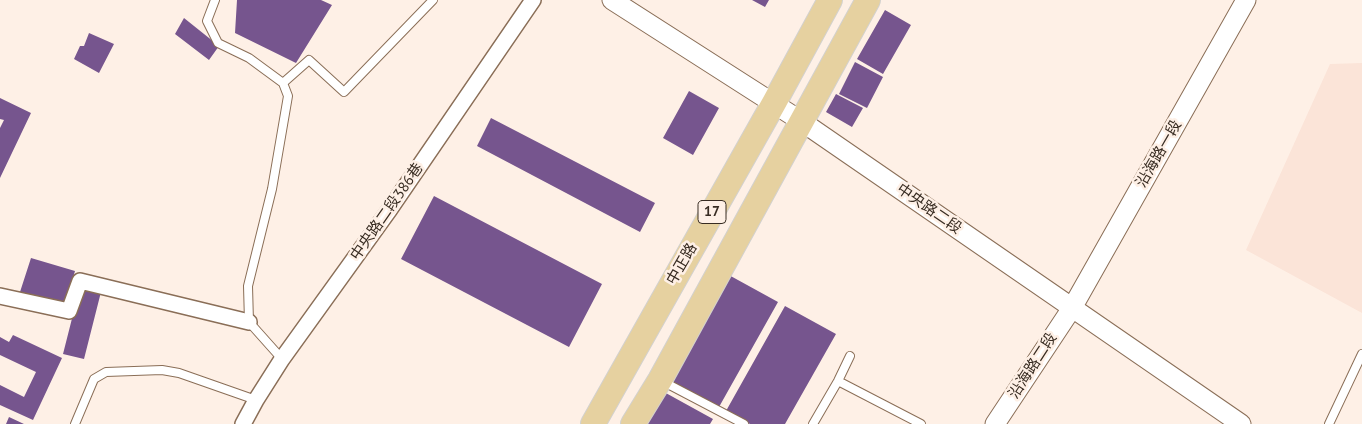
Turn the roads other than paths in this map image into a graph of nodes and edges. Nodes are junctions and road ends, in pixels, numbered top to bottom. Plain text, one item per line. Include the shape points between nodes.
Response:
1 (215, 0) edge
2 (433, 0) edge
3 (533, 0) edge
4 (612, 0) edge
5 (830, 0) edge
6 (868, 0) edge
7 (1246, 0) edge
8 (283, 83) junction
9 (774, 103) junction
10 (801, 121) junction
11 (0, 296) edge
12 (1072, 308) junction
13 (249, 322) junction
14 (1362, 354) edge
15 (850, 356) dead end
16 (282, 359) junction
17 (660, 380) junction
18 (838, 381) junction
19 (256, 400) junction
20 (75, 424) edge
21 (243, 424) edge
22 (592, 424) edge
23 (634, 424) edge
24 (744, 424) edge
25 (813, 424) edge
26 (921, 424) edge
27 (995, 424) edge
28 (1241, 424) edge
29 (1329, 424) edge

1 - 8 lane via 207,21 218,42 249,58
2 - 8 lane via 344,92 309,60
3 - 16 street, 中央路二段386巷 via 390,209
4 - 9 street, 中央路二段
5 - 9 main road, 中正路 / 17
6 - 10 main road, 17
7 - 12 street, 沿海路一段
8 - 13 lane via 288,96 272,189 248,286
9 - 10 street, 中央路二段
9 - 22 main road, 中正路 / 17
10 - 12 street, 中央路二段
10 - 17 main road, 17
11 - 13 street via 70,311 80,281
12 - 27 street, 沿海路二段
12 - 28 street, 中央路二段
13 - 16 lane
14 - 29 lane
15 - 18 lane
16 - 19 street, 中央路二段386巷
17 - 23 main road, 17
17 - 24 lane
18 - 25 lane
18 - 26 lane
19 - 20 lane via 179,373 162,370 106,372 94,380
19 - 21 street, 中央路二段386巷

